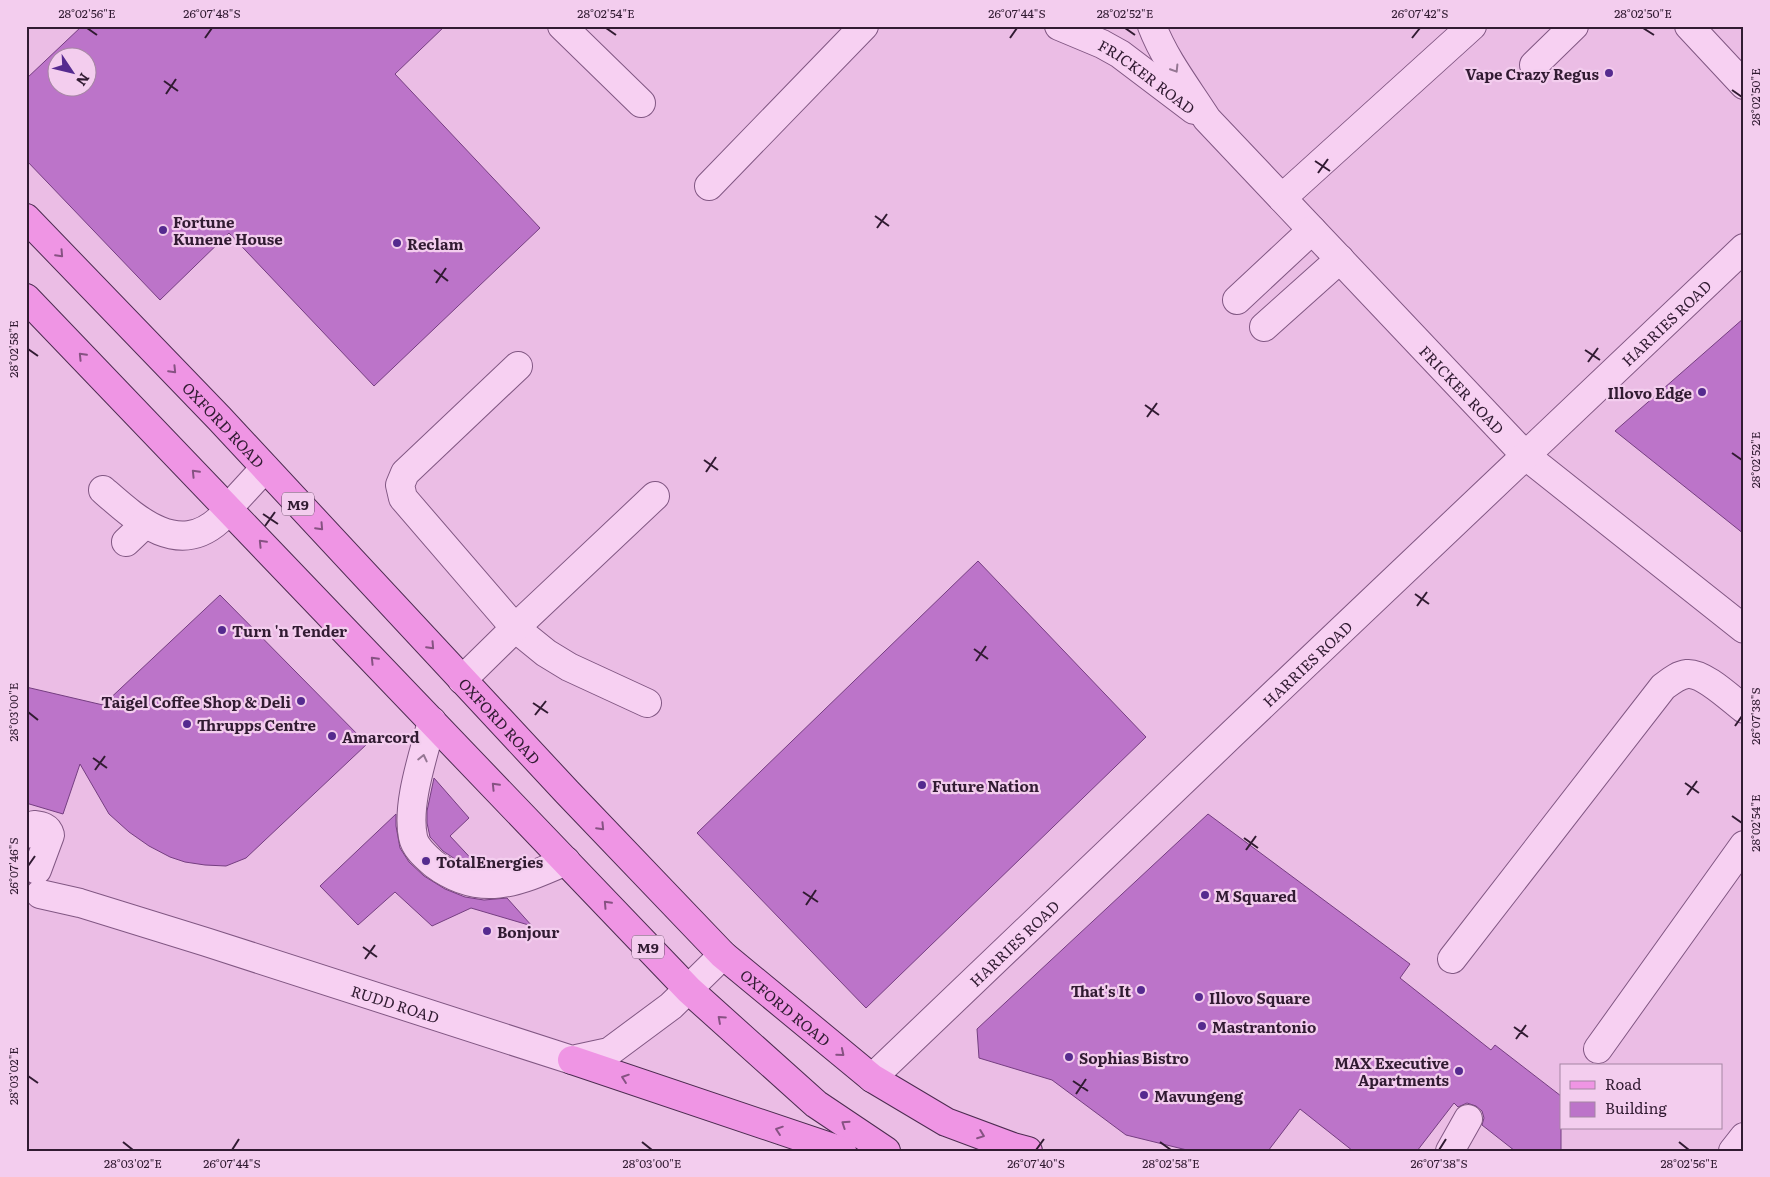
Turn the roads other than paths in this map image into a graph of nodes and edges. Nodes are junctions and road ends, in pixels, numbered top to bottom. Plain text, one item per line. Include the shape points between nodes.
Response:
1 (562, 26) edge
2 (864, 26) edge
3 (1059, 26) edge
4 (1152, 26) edge
5 (1472, 26) edge
6 (1574, 26) edge
7 (1688, 26) edge
8 (1534, 65) dead end
9 (1744, 85) edge
10 (641, 103) dead end
11 (1207, 119) junction
12 (709, 186) dead end
13 (1282, 198) junction
14 (26, 218) edge
15 (1312, 230) junction
16 (1744, 248) edge
17 (1340, 259) junction
18 (26, 298) edge
19 (1237, 300) dead end
20 (1264, 328) dead end
21 (518, 366) dead end
22 (1526, 456) junction
23 (265, 468) junction
24 (103, 490) dead end
25 (655, 496) dead end
26 (229, 508) junction
27 (145, 524) junction
28 (126, 542) dead end
29 (514, 628) junction
30 (1744, 630) edge
31 (462, 680) junction
32 (647, 702) dead end
33 (1744, 709) edge
34 (432, 721) junction
35 (26, 834) edge
36 (1744, 845) edge
37 (566, 861) junction
38 (32, 884) edge
39 (723, 955) junction
40 (1452, 959) dead end
41 (689, 990) junction
42 (1598, 1049) dead end
43 (572, 1060) junction
44 (872, 1078) junction
45 (1468, 1119) dead end
46 (1744, 1137) edge
47 (842, 1151) edge
48 (886, 1151) edge
49 (1028, 1151) edge
50 (1450, 1151) edge
51 (1733, 1151) edge

1 - 10 street
2 - 12 street
3 - 11 street, FRICKER ROAD via 1120,54
4 -> 11 street, FRICKER ROAD via 1172,66
5 - 13 street
6 - 8 street
7 - 9 street
11 - 13 street, FRICKER ROAD
13 - 15 street, FRICKER ROAD
14 -> 23 main road, OXFORD ROAD / M9
15 - 17 street, FRICKER ROAD
15 - 19 street
16 - 22 street, HARRIES ROAD
17 - 20 street
17 - 22 street, FRICKER ROAD
26 -> 18 main road, M9
21 - 29 street via 405,473 400,485 403,498
22 - 30 street, FRICKER ROAD
22 - 44 street, HARRIES ROAD
23 - 26 street
23 -> 31 main road, OXFORD ROAD / M9
24 - 27 street
25 - 29 street
26 - 27 street via 219,520 199,532 178,536
34 -> 26 main road, M9
27 - 28 street
29 - 31 street
29 - 32 street via 569,666
31 -> 39 main road, OXFORD ROAD / M9
33 - 40 street via 1703,678 1689,673 1663,687
37 -> 34 main road, M9
37 -> 34 street via 511,883 496,884 470,883 446,873 424,856 413,839 412,813
35 - 38 street via 34,825 43,826 50,835
36 - 42 street
41 -> 37 main road, M9
38 - 43 street, RUDD ROAD via 80,903
39 - 41 street, RUDD ROAD
39 -> 44 main road, OXFORD ROAD / M9
41 - 43 street, RUDD ROAD via 610,1052
48 -> 41 main road, M9 via 816,1104
47 -> 43 main road
44 -> 49 main road, OXFORD ROAD / M9 via 946,1122
45 - 50 street
46 - 51 street

